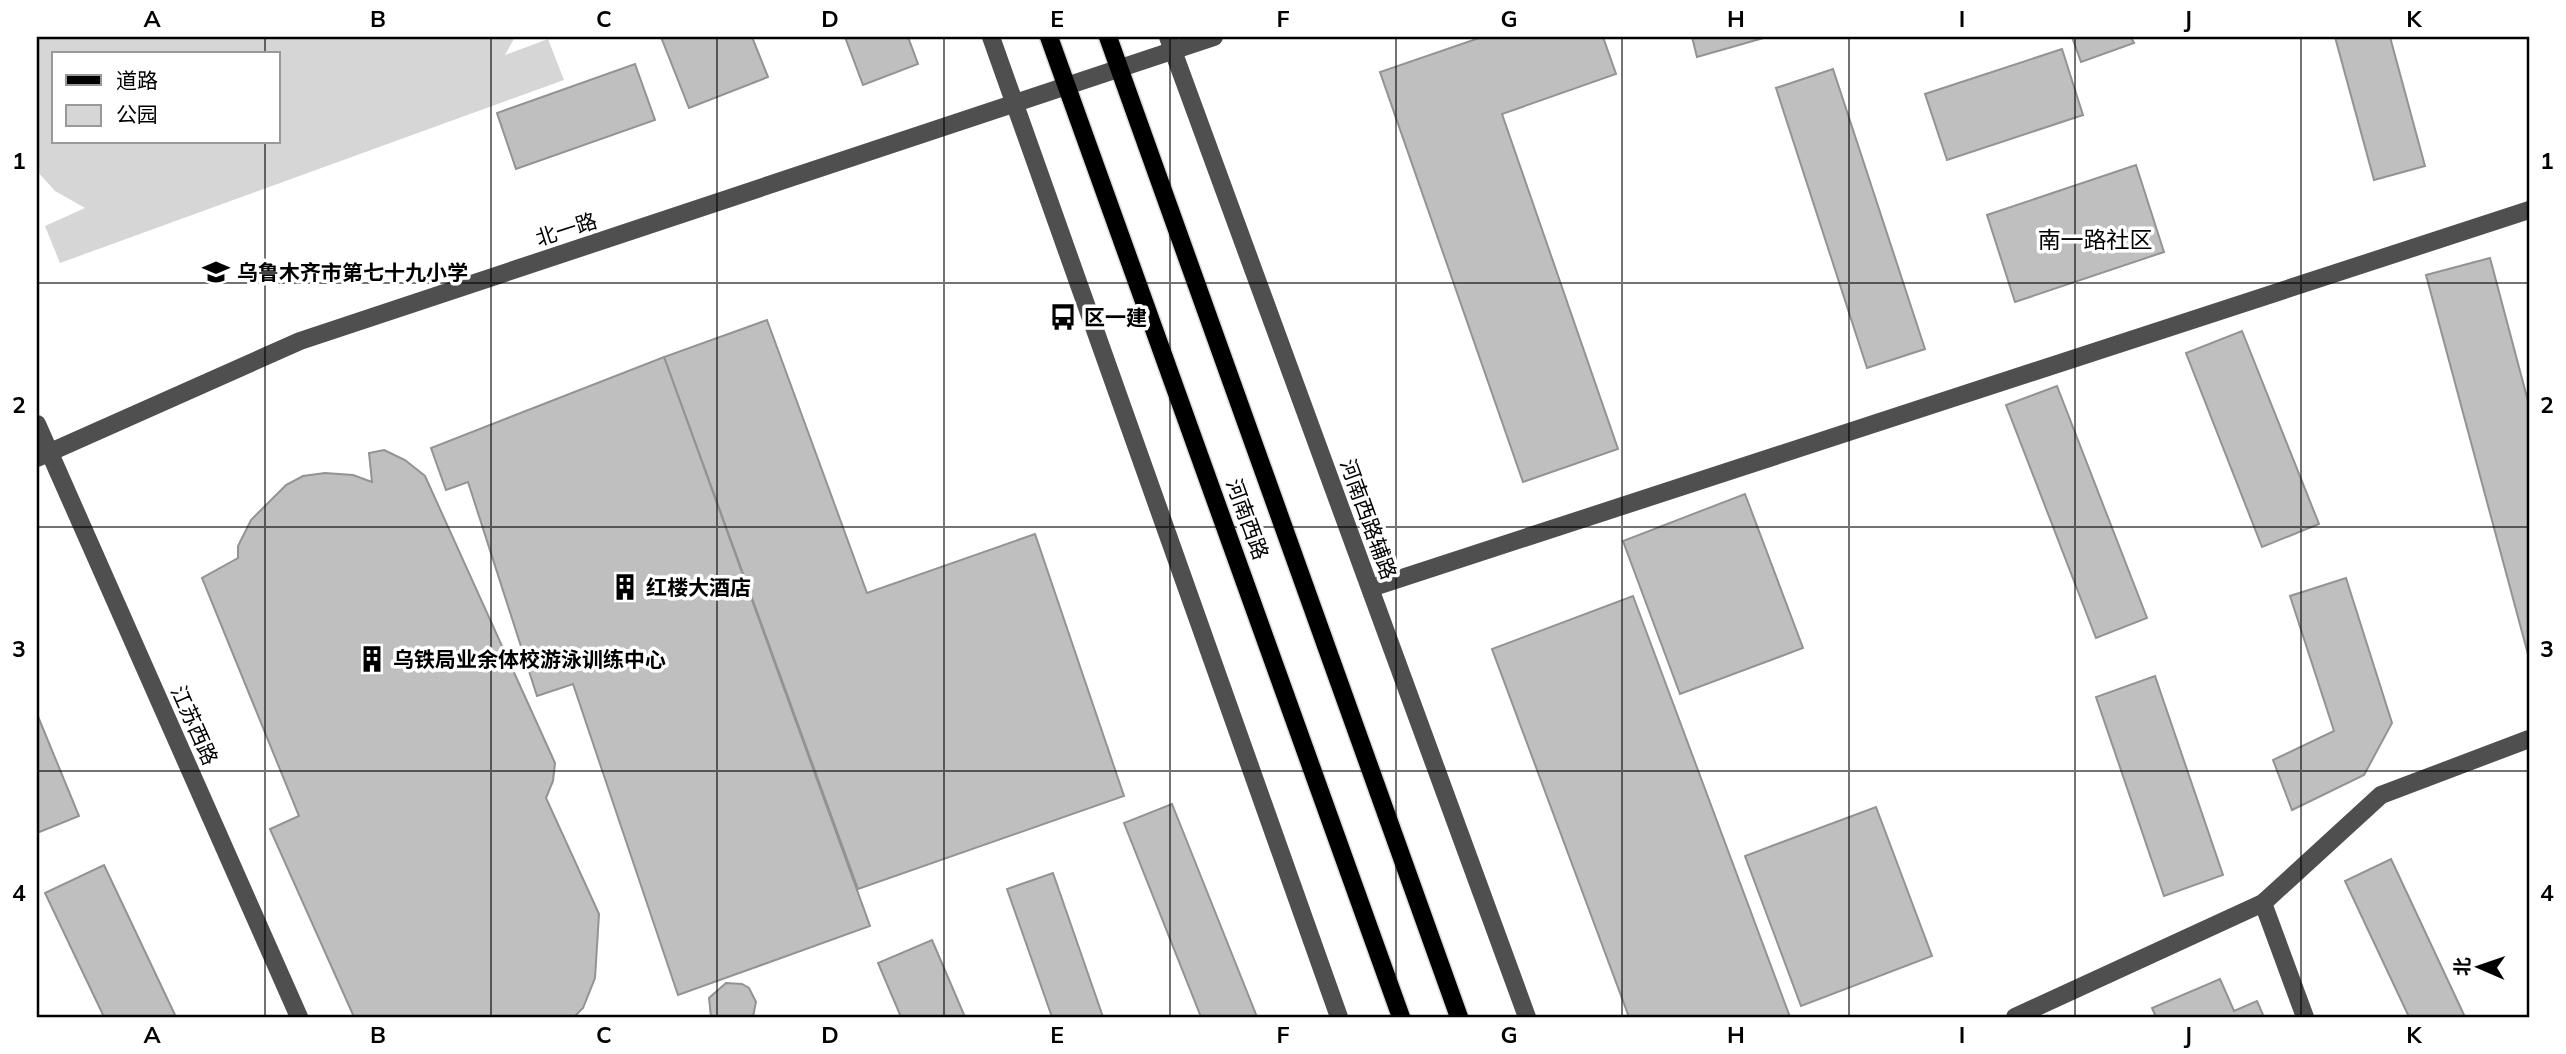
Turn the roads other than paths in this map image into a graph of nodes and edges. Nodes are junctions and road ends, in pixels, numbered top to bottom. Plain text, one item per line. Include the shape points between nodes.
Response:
1 (991, 37) edge
2 (1049, 37) edge
3 (1108, 37) edge
4 (1214, 37) edge
5 (1170, 43) edge
6 (1119, 67) junction
7 (1067, 87) junction
8 (1016, 105) junction
9 (2529, 210) edge
10 (37, 424) edge
11 (44, 455) edge
12 (1371, 588) junction
13 (2529, 739) edge
14 (2263, 903) junction
15 (299, 1017) edge
16 (1339, 1017) edge
17 (1401, 1017) edge
18 (1459, 1017) edge
19 (1527, 1017) edge
20 (2015, 1017) edge
21 (2305, 1017) edge

1 - 8 street
2 - 7 main road, 河南西路
3 - 6 main road, 河南西路
4 - 5 street, 北一路
5 - 6 street, 北一路
5 - 12 street, 河南西路辅路
6 - 7 street, 北一路
6 - 18 main road, 河南西路
7 - 8 street, 北一路
7 - 17 main road, 河南西路
8 - 11 street, 北一路 via 300,341
8 - 16 street
9 - 12 street
10 - 11 street, 江苏西路
11 - 15 street, 江苏西路
12 - 19 street, 河南西路辅路
13 - 14 street via 2381,795
14 - 20 street
14 - 21 street

